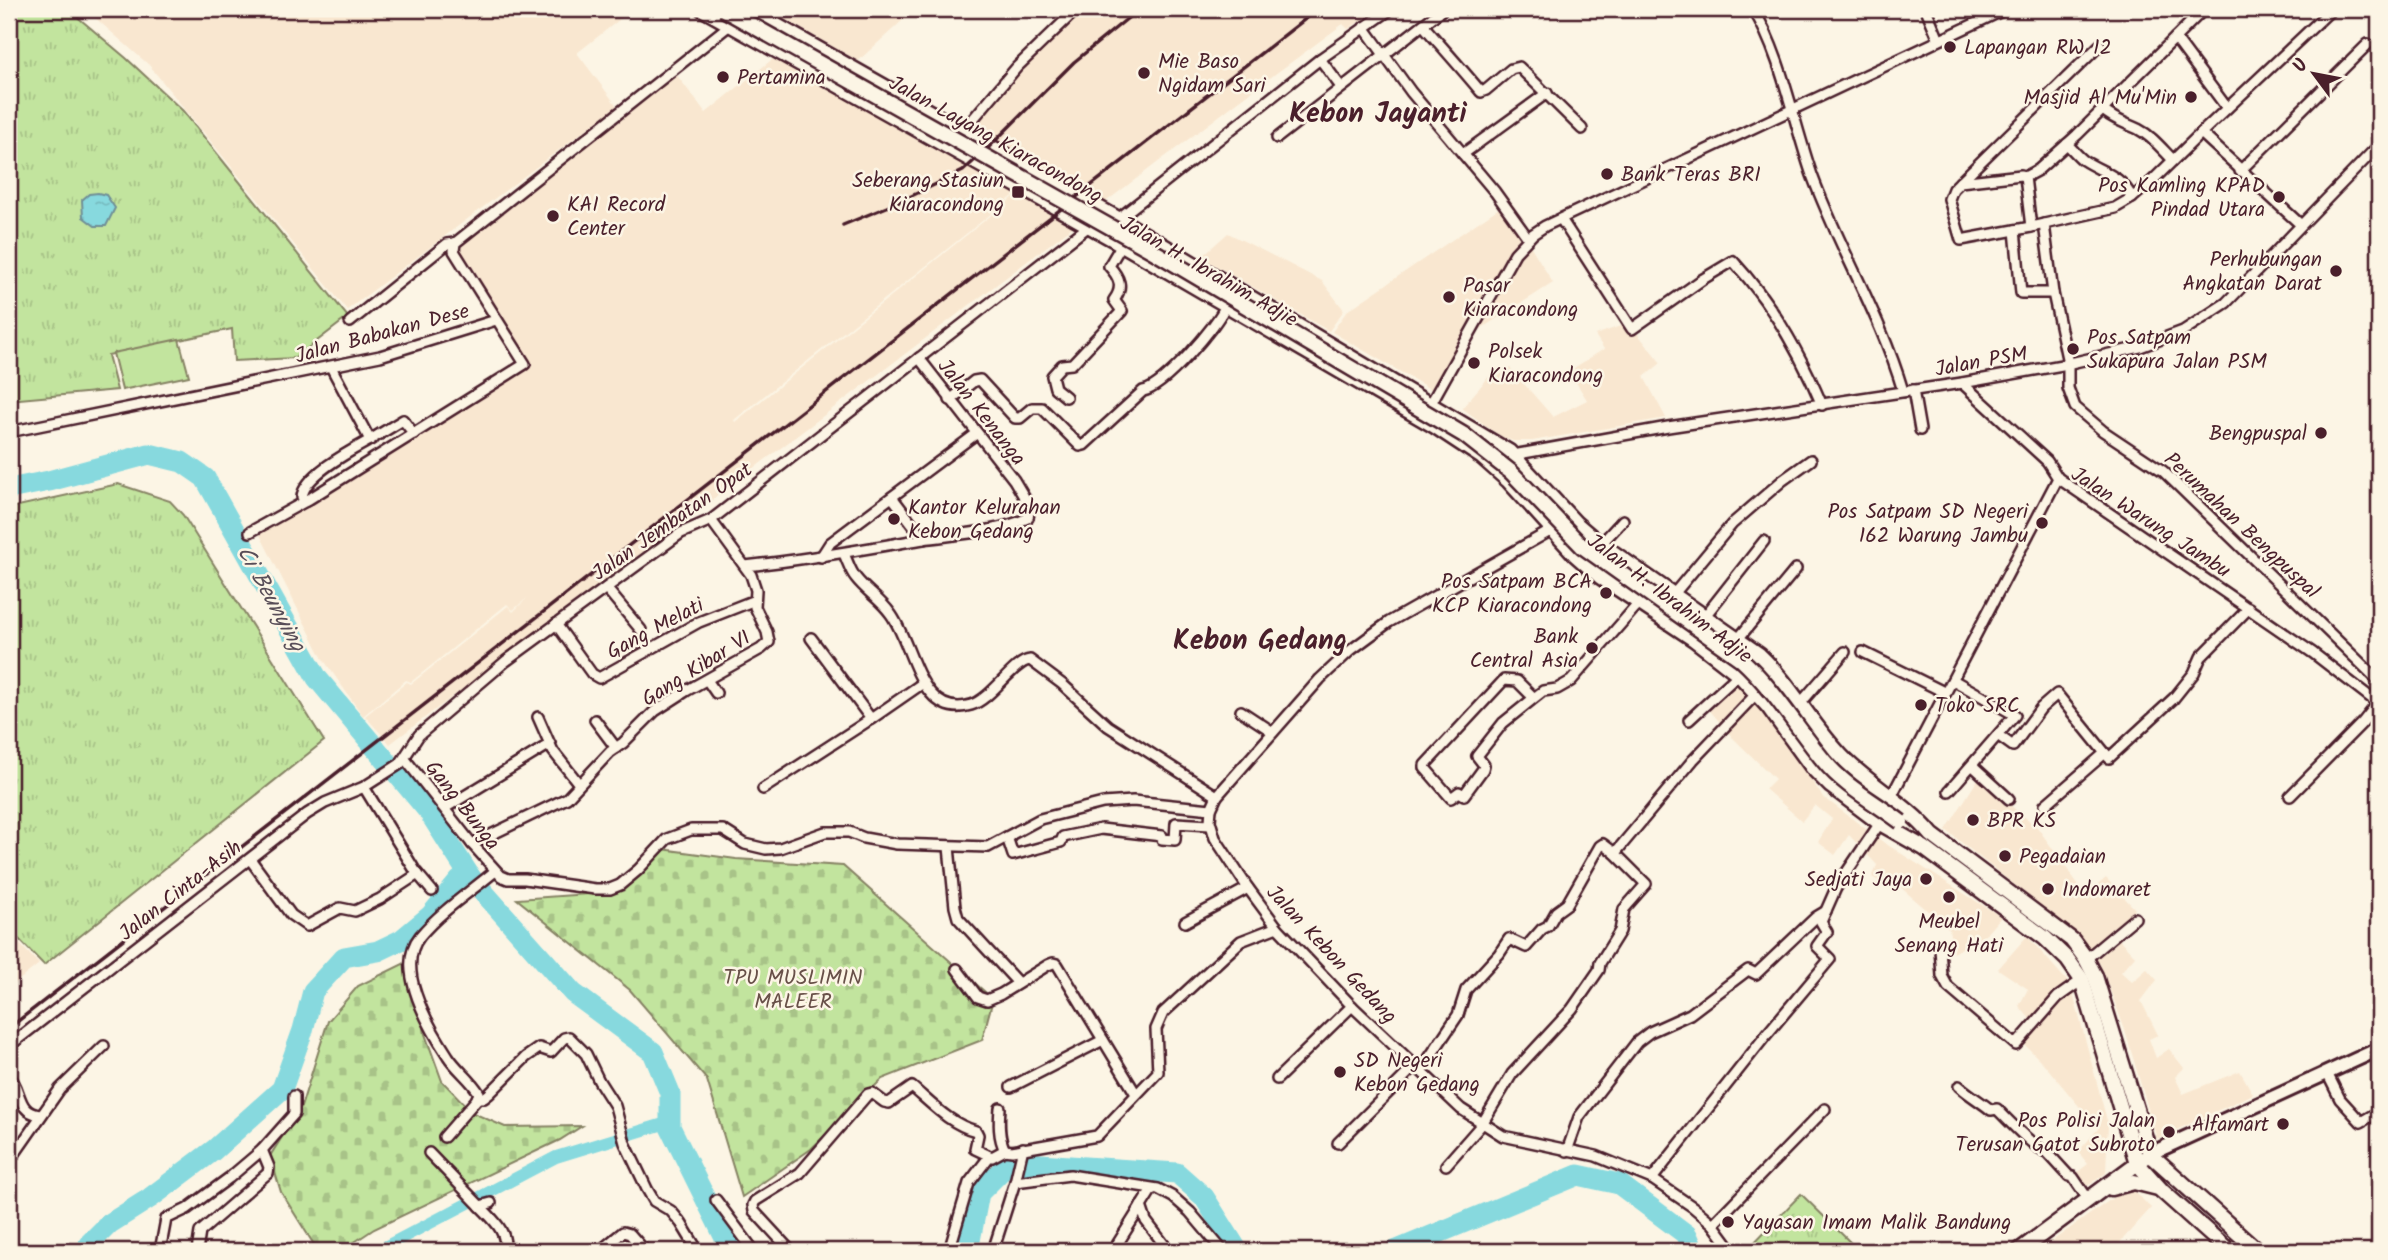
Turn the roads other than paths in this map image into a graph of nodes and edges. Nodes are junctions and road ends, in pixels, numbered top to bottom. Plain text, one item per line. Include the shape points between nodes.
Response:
1 (704, 9) edge
2 (723, 9) edge
3 (747, 9) edge
4 (1077, 9) edge
5 (1391, 9) edge
6 (1443, 9) edge
7 (1926, 9) edge
8 (2006, 9) edge
9 (2204, 9) edge
10 (1757, 10) edge
11 (2329, 10) edge
12 (731, 24) junction
13 (1423, 25) junction
14 (1364, 27) junction
15 (2175, 38) junction
16 (1938, 40) junction
17 (2100, 44) dead end
18 (2368, 44) dead end
19 (1384, 55) junction
20 (831, 56) junction
21 (1320, 59) junction
22 (821, 74) junction
23 (1341, 88) junction
24 (1547, 93) junction
25 (2227, 108) junction
26 (1790, 110) junction
27 (2103, 110) junction
28 (1582, 129) dead end
29 (963, 131) junction
30 (2201, 133) junction
31 (1277, 138) dead end
32 (2067, 144) junction
33 (2379, 145) edge
34 (1463, 154) junction
35 (1005, 155) junction
36 (2173, 160) junction
37 (2240, 171) junction
38 (994, 173) junction
39 (2025, 177) junction
40 (1960, 182) junction
41 (2132, 198) junction
42 (1118, 219) junction
43 (1561, 219) junction
44 (2043, 224) junction
45 (2301, 225) junction
46 (1089, 226) junction
47 (2031, 227) junction
48 (2015, 230) junction
49 (1528, 239) junction
50 (455, 243) junction
51 (1122, 244) junction
52 (2053, 293) junction
53 (1226, 305) junction
54 (496, 320) junction
55 (350, 321) dead end
56 (919, 358) junction
57 (2068, 363) junction
58 (331, 367) junction
59 (1962, 383) junction
60 (1908, 391) junction
61 (1066, 397) dead end
62 (950, 400) junction
63 (1822, 405) junction
64 (1437, 409) junction
65 (1435, 426) junction
66 (1920, 430) dead end
67 (9, 432) edge
68 (414, 434) junction
69 (976, 434) junction
70 (370, 440) junction
71 (1515, 457) junction
72 (1811, 460) dead end
73 (1495, 468) junction
74 (2058, 478) junction
75 (1508, 481) junction
76 (892, 497) junction
77 (306, 502) junction
78 (711, 520) junction
79 (1623, 520) dead end
80 (1552, 530) junction
81 (250, 533) dead end
82 (924, 539) junction
83 (1764, 541) dead end
84 (1601, 544) junction
85 (844, 554) junction
86 (821, 557) junction
87 (745, 566) junction
88 (1796, 569) dead end
89 (606, 587) junction
90 (1673, 595) junction
91 (755, 600) junction
92 (1639, 603) junction
93 (2249, 608) junction
94 (1705, 616) junction
95 (556, 624) junction
96 (641, 630) dead end
97 (811, 638) dead end
98 (1738, 639) junction
99 (1845, 652) dead end
100 (1863, 652) dead end
101 (1739, 674) junction
102 (707, 680) junction
103 (1953, 680) junction
104 (2379, 681) edge
105 (923, 683) junction
106 (716, 693) dead end
107 (1946, 693) junction
108 (1757, 694) junction
109 (1534, 698) junction
110 (2379, 704) edge
111 (1799, 705) junction
112 (1241, 711) dead end
113 (538, 717) dead end
114 (871, 719) junction
115 (595, 720) dead end
116 (1689, 720) dead end
117 (1273, 732) junction
118 (1998, 736) junction
119 (550, 744) junction
120 (616, 748) junction
121 (2105, 753) junction
122 (402, 761) junction
123 (1972, 765) junction
124 (383, 776) joint
125 (579, 785) junction
126 (364, 787) junction
127 (763, 789) dead end
128 (1949, 791) dead end
129 (1217, 796) junction
130 (2290, 796) dead end
131 (1891, 797) junction
132 (2009, 799) dead end
133 (2045, 805) dead end
134 (445, 808) junction
135 (1211, 809) junction
136 (1880, 823) junction
137 (1210, 825) junction
138 (1007, 837) junction
139 (1927, 840) junction
140 (472, 844) junction
141 (949, 847) junction
142 (1615, 853) junction
143 (250, 859) junction
144 (493, 873) junction
145 (418, 874) junction
146 (1248, 888) junction
147 (432, 891) dead end
148 (1828, 907) junction
149 (2134, 918) dead end
150 (1185, 922) dead end
151 (1277, 927) junction
152 (1940, 949) dead end
153 (2086, 959) junction
154 (957, 969) dead end
155 (2082, 980) junction
156 (1018, 983) junction
157 (1352, 1006) junction
158 (1103, 1040) junction
159 (9, 1046) edge
160 (104, 1046) dead end
161 (2379, 1049) edge
162 (1418, 1067) junction
163 (2327, 1073) junction
164 (9, 1076) edge
165 (1277, 1079) dead end
166 (1959, 1086) dead end
167 (1011, 1087) dead end
168 (1136, 1094) junction
169 (477, 1098) junction
170 (294, 1100) dead end
171 (1000, 1108) dead end
172 (1825, 1109) dead end
173 (40, 1115) junction
174 (2379, 1122) edge
175 (1482, 1124) junction
176 (444, 1137) dead end
177 (1338, 1143) dead end
178 (262, 1150) junction
179 (1005, 1150) junction
180 (1022, 1150) junction
181 (429, 1153) dead end
182 (1569, 1153) junction
183 (2150, 1154) junction
184 (989, 1157) junction
185 (9, 1162) edge
186 (2137, 1163) junction
187 (1446, 1165) dead end
188 (1652, 1179) junction
189 (1015, 1182) junction
190 (1152, 1189) junction
191 (2162, 1191) junction
192 (2088, 1199) junction
193 (716, 1200) dead end
194 (491, 1203) dead end
195 (479, 1205) junction
196 (1142, 1206) junction
197 (1713, 1224) junction
198 (789, 1249) dead end
199 (160, 1251) edge
200 (197, 1251) edge
201 (504, 1251) edge
202 (600, 1251) edge
203 (645, 1251) edge
204 (698, 1251) edge
205 (754, 1251) edge
206 (948, 1251) edge
207 (993, 1251) edge
208 (1113, 1251) edge
209 (1169, 1251) edge
210 (1223, 1251) edge
211 (1733, 1251) edge
212 (2019, 1251) edge
213 (2025, 1251) edge
214 (2229, 1251) edge
215 (2258, 1251) edge

1 - 12 main road, Jalan H. Ibrahim Adjie
2 - 139 main road, Jalan Layang Kiaracondong, bridge via 1153,251 1464,435 1511,472 1582,546 1741,659 1758,674 1825,763
3 - 20 main road, Jalan H. Ibrahim Adjie
4 - 29 street via 1017,67
5 - 14 street
6 - 13 street
7 - 16 street
8 - 16 street
9 - 15 street
10 - 26 street
11 - 25 street
12 - 22 main road, Jalan H. Ibrahim Adjie
12 - 50 street
13 - 19 street
13 - 24 street via 1481,92 1517,66
14 - 19 street
14 - 21 street
15 - 25 street
15 - 27 street
16 - 26 street
17 - 40 street
18 - 37 street
19 - 23 street
19 - 34 street
20 - 22 main road
20 - 29 main road, Jalan H. Ibrahim Adjie
21 - 23 street
21 - 42 street
22 - 38 main road, Jalan H. Ibrahim Adjie
23 - 31 street
24 - 28 street
24 - 34 street
25 - 30 street
26 - 43 street
26 - 60 street via 1812,176
27 - 32 street
27 - 36 street via 2138,129
29 - 35 main road, Jalan H. Ibrahim Adjie
30 - 36 street
30 - 37 street
32 - 39 street
32 - 41 street via 2084,160 2110,173
33 - 45 street, Jalan PSM
34 - 49 street
35 - 38 main road
35 - 42 main road, Jalan H. Ibrahim Adjie
36 - 41 street
37 - 45 street
38 - 46 main road, Jalan H. Ibrahim Adjie
39 - 40 street
39 - 47 street
40 - 48 street via 1949,195 1961,240
41 - 44 street via 2115,208
42 - 64 main road, Jalan H. Ibrahim Adjie
43 - 49 street
43 - 63 street via 1632,329 1733,261 1774,314
44 - 47 street
44 - 52 street, Perumahan Bengpuspal
45 - 57 street, Jalan PSM via 2226,303 2183,331 2140,347
46 - 51 main road, Jalan H. Ibrahim Adjie
46 - 56 street, Jalan Jembatan Opat
47 - 48 street
48 - 52 street via 2021,293
49 - 64 street via 1507,266
50 - 54 street, Jalan Babakan Dese via 454,251
50 - 55 street via 447,244
51 - 53 main road, Jalan H. Ibrahim Adjie
51 - 61 street via 1109,266 1121,285 1114,300 1122,311 1072,364 1062,365 1052,376 1055,388
52 - 57 street, Perumahan Bengpuspal
53 - 62 street via 1215,327 1180,363 1084,445 1042,408 1031,408 1017,419 980,380
53 - 65 main road, Jalan H. Ibrahim Adjie
54 - 58 street, Jalan Babakan Dese
54 - 68 street via 526,364
56 - 62 street, Jalan Kenanga
56 - 78 street, Jalan Jembatan Opat
57 - 59 street, Jalan PSM
57 - 104 street, Perumahan Bengpuspal via 2068,388 2075,407 2163,471
58 - 67 street, Jalan Babakan Dese
58 - 70 street
59 - 60 street, Jalan PSM
59 - 74 street via 2047,461
60 - 63 street, Jalan PSM
60 - 66 street
62 - 69 street, Jalan Kenanga
63 - 71 street, Jalan PSM via 1652,430
64 - 65 main road
64 - 71 main road, Jalan H. Ibrahim Adjie
65 - 73 main road, Jalan H. Ibrahim Adjie
68 - 70 street via 403,420
68 - 77 street
69 - 76 street
69 - 82 street, Jalan Kenanga via 1014,480 1029,505 1030,516 982,532
70 - 77 street via 307,485 302,493
71 - 73 main road via 1497,455
71 - 75 main road via 1521,475
71 - 84 main road, Jalan H. Ibrahim Adjie via 1575,523
72 - 90 street via 1732,524
73 - 75 main road, Jalan H. Ibrahim Adjie
74 - 93 street, Jalan Warung Jambu
74 - 103 street, Jalan Warung Jambu
75 - 80 main road, Jalan H. Ibrahim Adjie
76 - 82 street
76 - 86 street via 830,543
77 - 81 street
78 - 87 street
78 - 89 street, Jalan Jembatan Opat via 681,533
79 - 84 street
80 - 92 main road, Jalan H. Ibrahim Adjie via 1601,577
80 - 117 street via 1389,622 1340,660
82 - 85 street
83 - 94 street
84 - 90 main road, Jalan H. Ibrahim Adjie
85 - 86 street
85 - 105 street via 856,579 891,614
86 - 87 street
87 - 91 street via 756,590
88 - 98 street
89 - 95 street, Jalan Jembatan Opat
89 - 96 street
90 - 94 main road, Jalan H. Ibrahim Adjie
91 - 95 street, Gang Melati via 699,622 598,678
91 - 102 street, Gang Kibar VI via 769,642
92 - 101 main road, Jalan H. Ibrahim Adjie
92 - 109 street via 1566,685
93 - 110 street, Jalan Warung Jambu
93 - 121 street via 2201,657 2174,698 2109,758
94 - 98 main road, Jalan H. Ibrahim Adjie
95 - 122 street, Jalan Jembatan Opat via 421,734
97 - 114 street
98 - 111 main road, Jalan H. Ibrahim Adjie via 1765,661
99 - 111 street
100 - 107 street
101 - 108 main road, Jalan H. Ibrahim Adjie
101 - 116 street
102 - 106 street
102 - 120 street, Gang Kibar VI via 654,711
103 - 107 street, Jalan Warung Jambu
103 - 118 street via 2015,715
105 - 114 street
105 - 129 street via 951,708 973,705 1030,660 1108,726
107 - 131 street, Jalan Warung Jambu
108 - 136 main road, Jalan H. Ibrahim Adjie via 1813,768
108 - 142 street via 1693,760
109 - 109 street via 1517,681 1504,680 1425,765 1451,798 1459,792 1464,795 1483,769 1477,756 1494,732
110 - 130 street
111 - 131 main road, Jalan H. Ibrahim Adjie via 1844,759
112 - 117 street
113 - 119 street
114 - 127 street
115 - 120 street
117 - 129 street
118 - 121 street via 2013,746 2057,694
118 - 123 street
119 - 125 street
119 - 134 street
120 - 125 street, Gang Kibar VI
121 - 133 street
122 - 124 street, Jalan Jembatan Opat
122 - 134 street, Gang Bunga
123 - 128 street
123 - 132 street
124 - 126 street, Jalan Cinta-Asih
125 - 140 street, Gang Kibar VI via 567,798
126 - 143 street, Jalan Cinta-Asih via 315,808
126 - 145 street
129 - 135 street
131 - 139 main road, Jalan H. Ibrahim Adjie via 1921,821
134 - 140 street, Gang Bunga
135 - 137 street
135 - 138 street via 1133,801 1103,803 1041,819
136 - 139 main road, Jalan H. Ibrahim Adjie via 1905,839
136 - 148 street
137 - 138 street via 1176,823 1175,840 1101,829 1013,855
137 - 146 street, Jalan Kebon Gedang
138 - 141 street via 988,848
139 - 153 main road, Jalan H. Ibrahim Adjie via 2050,921
139 - 155 main road, Jalan H. Ibrahim Adjie via 2045,938
140 - 144 street, Gang Bunga
141 - 144 street via 825,832 766,849 745,844 723,830 696,829 667,839 629,878 610,889 508,879
141 - 156 street via 958,918
142 - 162 street via 1600,846 1565,906 1527,947 1509,939 1468,988 1458,1015
142 - 175 street via 1646,883 1624,909 1622,923 1581,997 1512,1074
143 - 145 street via 291,915 305,926 340,908 355,911
143 - 159 street, Jalan Cinta-Asih
144 - 169 street via 420,936 411,963 414,991 431,1027 450,1059 478,1091
145 - 147 street
146 - 150 street
146 - 151 street, Jalan Kebon Gedang
148 - 182 street via 1756,974 1748,970 1690,1014 1637,1042 1579,1117
148 - 188 street via 1821,922 1827,932 1817,946 1831,958
149 - 153 street
151 - 157 street, Jalan Kebon Gedang
151 - 168 street via 1241,941 1165,1010 1157,1026 1158,1072
152 - 155 street via 1942,976 1948,987 2016,1045 2052,1003
153 - 183 main road, Jalan H. Ibrahim Adjie
154 - 156 street via 983,1000
155 - 186 main road, Jalan H. Ibrahim Adjie
156 - 158 street via 1057,964
157 - 162 street, Jalan Kebon Gedang
157 - 165 street
158 - 167 street
158 - 168 street
160 - 173 street via 73,1074
161 - 163 street
162 - 175 street, Jalan Kebon Gedang
162 - 177 street
163 - 174 street via 2340,1099 2361,1122 2373,1115
163 - 183 street
164 - 173 street via 26,1109
166 - 192 street via 1991,1110 1997,1109 2047,1152
168 - 180 street via 1097,1136
169 - 176 street
169 - 204 street via 489,1094 538,1048 551,1052 569,1037 586,1054 608,1092 625,1143 654,1201 671,1211
170 - 178 street via 294,1114
171 - 179 street
172 - 197 street
173 - 185 street
175 - 182 street, Jalan Kebon Gedang via 1516,1140
175 - 187 street
178 - 199 street via 187,1209 167,1218
178 - 200 street via 268,1173 200,1232
179 - 180 street
179 - 184 street
180 - 189 street
181 - 195 street
182 - 188 street, Jalan Kebon Gedang via 1596,1156
183 - 186 main road
183 - 215 main road
184 - 198 street via 975,1149 976,1131 957,1124 912,1087 889,1103 868,1094 800,1173 755,1201 754,1211
184 - 206 street via 968,1183
186 - 191 main road, Jalan H. Ibrahim Adjie
186 - 192 main road
188 - 197 street, Jalan Kebon Gedang
189 - 190 street via 1070,1175
189 - 207 street
190 - 196 street
190 - 210 street via 1174,1197
191 - 213 main road via 2141,1183 2119,1184
191 - 214 main road, Jalan H. Ibrahim Adjie
192 - 212 main road
193 - 205 street
194 - 195 street
195 - 201 street via 500,1229
196 - 208 street
196 - 209 street via 1146,1221
197 - 211 street, Jalan Kebon Gedang
202 - 203 street via 623,1232

